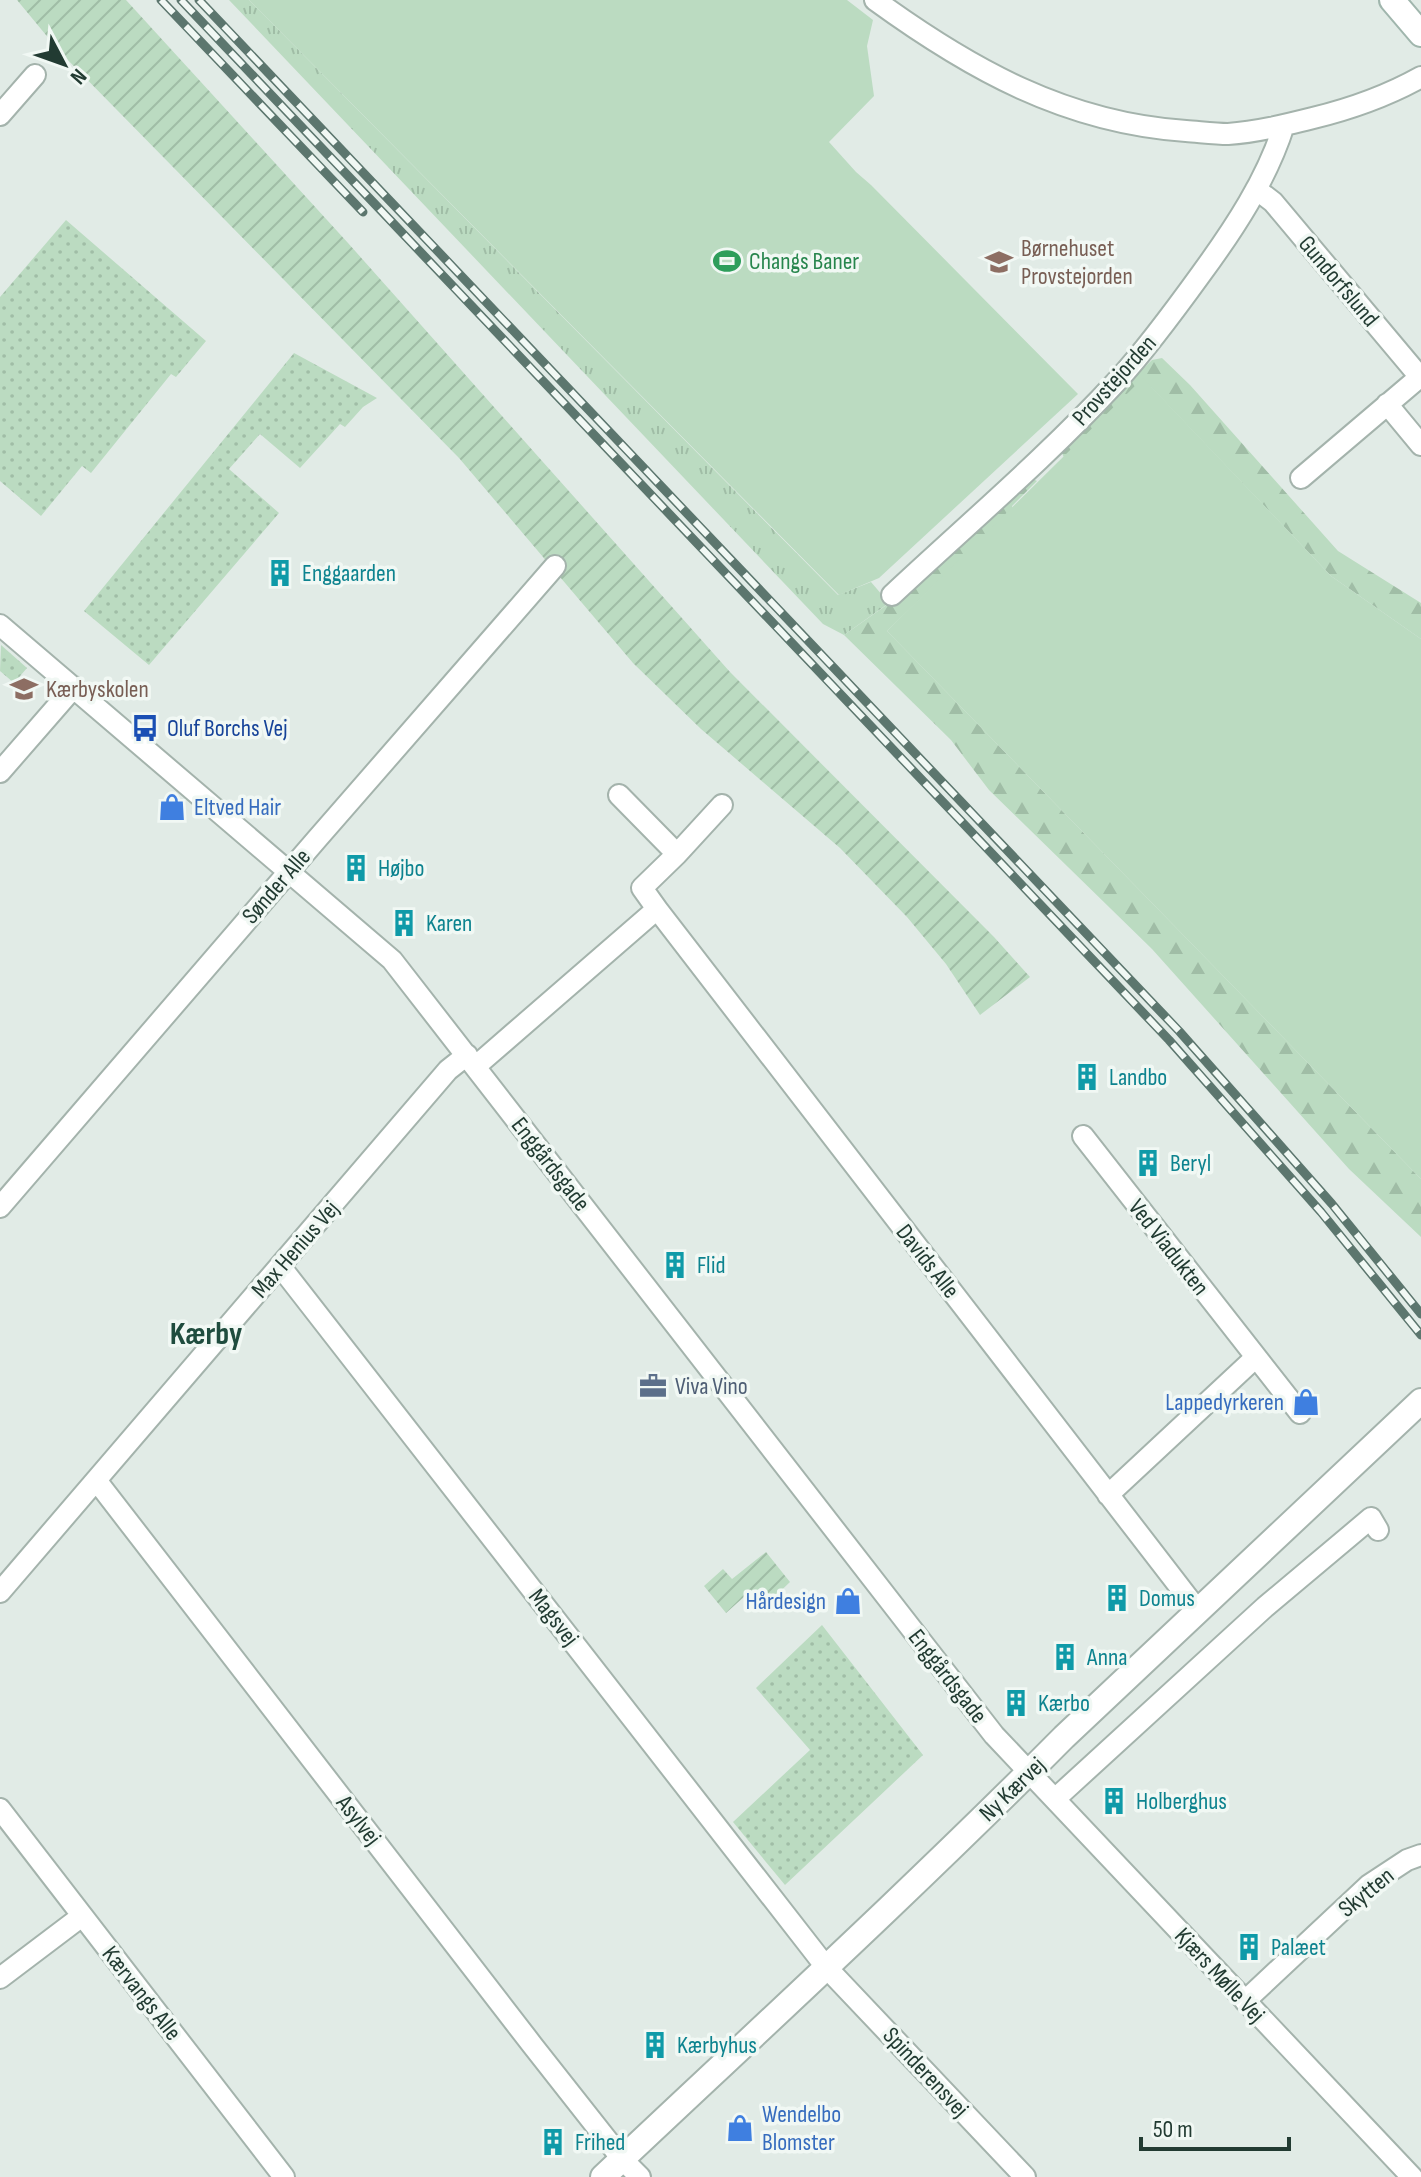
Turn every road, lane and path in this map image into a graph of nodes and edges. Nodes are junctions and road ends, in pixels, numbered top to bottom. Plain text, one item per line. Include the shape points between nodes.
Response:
1 (875, 0) edge
2 (1392, 0) edge
3 (1421, 34) edge
4 (35, 75) dead end
5 (1421, 77) edge
6 (0, 115) edge
7 (1284, 125) junction
8 (1256, 189) junction
9 (1420, 376) edge
10 (1387, 404) junction
11 (1421, 445) edge
12 (1301, 478) dead end
13 (555, 566) dead end
14 (892, 595) dead end
15 (0, 625) edge
16 (74, 687) junction
17 (0, 772) edge
18 (619, 795) dead end
19 (722, 805) dead end
20 (677, 854) junction
21 (289, 871) junction
22 (657, 909) junction
23 (471, 1060) junction
24 (1083, 1136) dead end
25 (0, 1207) edge
26 (280, 1266) junction
27 (1255, 1358) junction
28 (1421, 1401) edge
29 (1300, 1413) dead end
30 (96, 1480) junction
31 (1108, 1495) junction
32 (1378, 1530) dead end
33 (0, 1592) edge
34 (1199, 1612) junction
35 (1029, 1772) junction
36 (1055, 1799) junction
37 (0, 1809) edge
38 (1421, 1855) edge
39 (82, 1916) junction
40 (826, 1967) junction
41 (0, 1978) edge
42 (1245, 2001) junction
43 (622, 2159) junction
44 (284, 2177) edge
45 (603, 2177) edge
46 (640, 2177) edge
47 (1025, 2177) edge
48 (1412, 2177) edge

1 - 7 street via 994,76 1094,117 1152,129 1227,134
2 - 3 street
4 - 6 street
5 - 7 street via 1358,105
7 - 8 street, Provstejorden
8 - 9 street, Gundorfslund via 1273,202
8 - 14 street, Provstejorden via 1217,252 1119,379
9 - 10 street, Gundorfslund
10 - 11 street
10 - 12 street, Gundorfslund
13 - 21 street, Sønder Alle
15 - 16 street, Enggårdsgade
16 - 17 street
16 - 21 street, Enggårdsgade
18 - 20 street
19 - 20 street, Davids Alle
20 - 22 street, Davids Alle via 642,888
21 - 23 street, Enggårdsgade via 392,960
21 - 25 street, Sønder Alle
22 - 23 street
22 - 31 street, Davids Alle
23 - 26 street, Max Henius Vej via 448,1070
23 - 35 street, Enggårdsgade via 994,1735
24 - 27 street, Ved Viadukten
26 - 30 street, Max Henius Vej
26 - 40 street, Magsvej
27 - 29 street, Ved Viadukten
27 - 31 street
28 - 34 street, Ny Kærvej
30 - 33 street, Max Henius Vej
30 - 43 street, Asylvej
31 - 34 street, Davids Alle
32 - 36 street, Ny Kærvej via 1371,1518
34 - 35 street, Ny Kærvej
35 - 36 street, Kjærs Mølle Vej
35 - 40 street, Ny Kærvej
36 - 42 street, Kjærs Mølle Vej
37 - 39 street, Kærvangs Alle
38 - 42 street, Skytten via 1369,1885
39 - 41 street
39 - 44 street, Kærvangs Alle
40 - 43 street, Ny Kærvej
40 - 47 street, Spinderensvej
42 - 48 street, Kjærs Mølle Vej
43 - 45 street, Ny Kærvej
43 - 46 street, Asylvej

